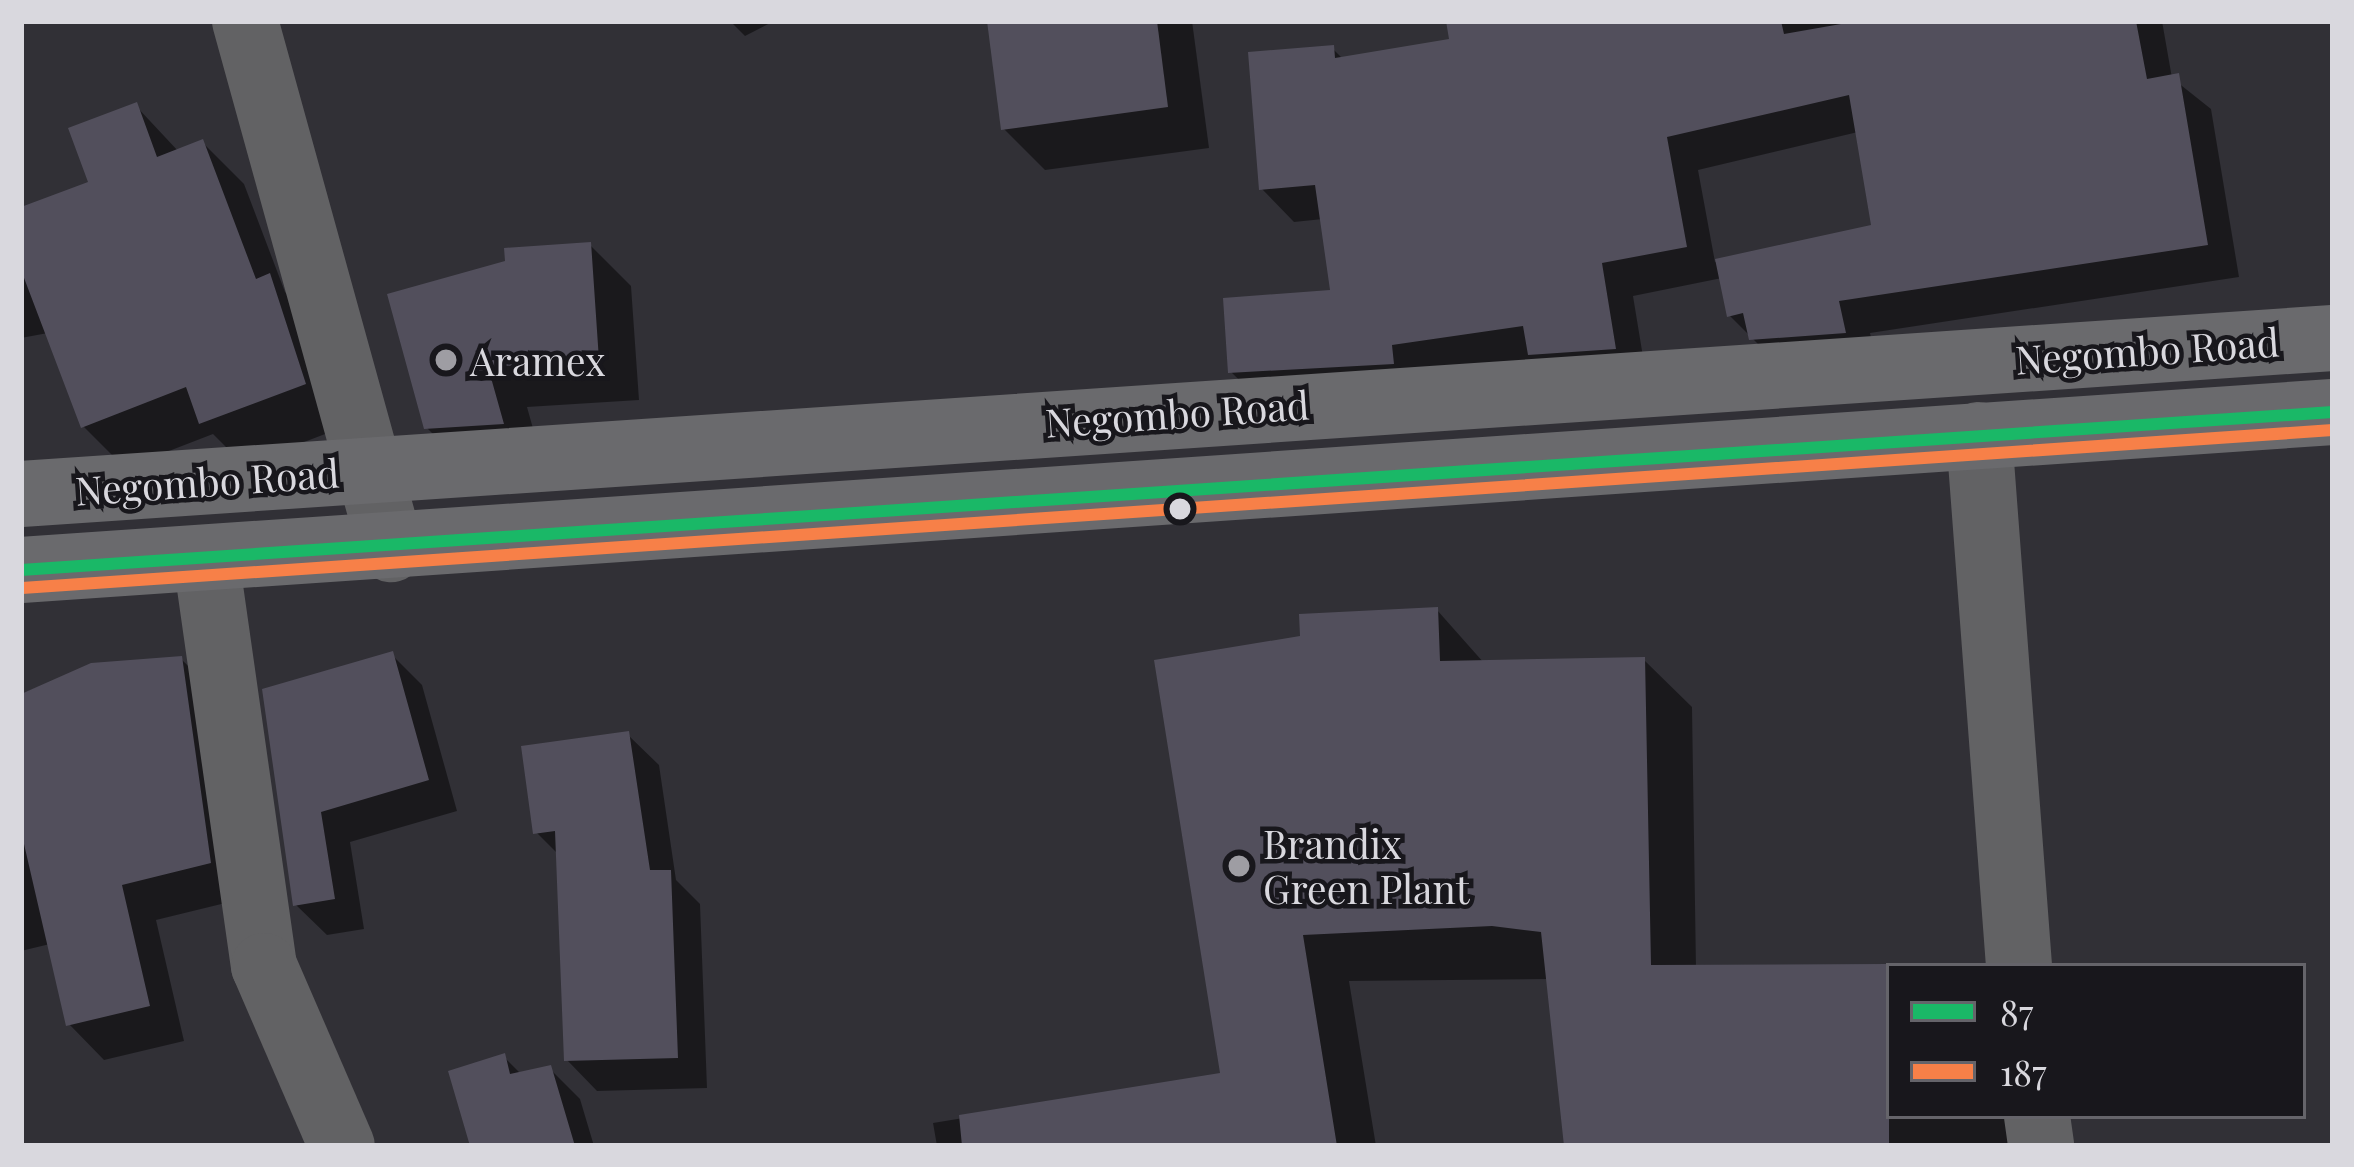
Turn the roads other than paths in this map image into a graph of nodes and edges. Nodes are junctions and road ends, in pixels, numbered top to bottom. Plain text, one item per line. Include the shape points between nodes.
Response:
1 (245, 21) edge
2 (2333, 338) edge
3 (2333, 412) edge
4 (1979, 435) junction
5 (368, 470) junction
6 (21, 494) edge
7 (391, 549) junction
8 (206, 560) junction
9 (21, 570) edge
10 (2019, 963) edge
11 (342, 1146) edge

1 - 5 street
2 - 5 highway, Negombo Road
3 - 4 highway, Negombo Road
4 - 7 highway, Negombo Road
4 - 10 street
5 - 6 highway, Negombo Road
5 - 7 street
7 - 8 highway, Negombo Road
8 - 9 highway, Negombo Road
8 - 11 street via 264,966

